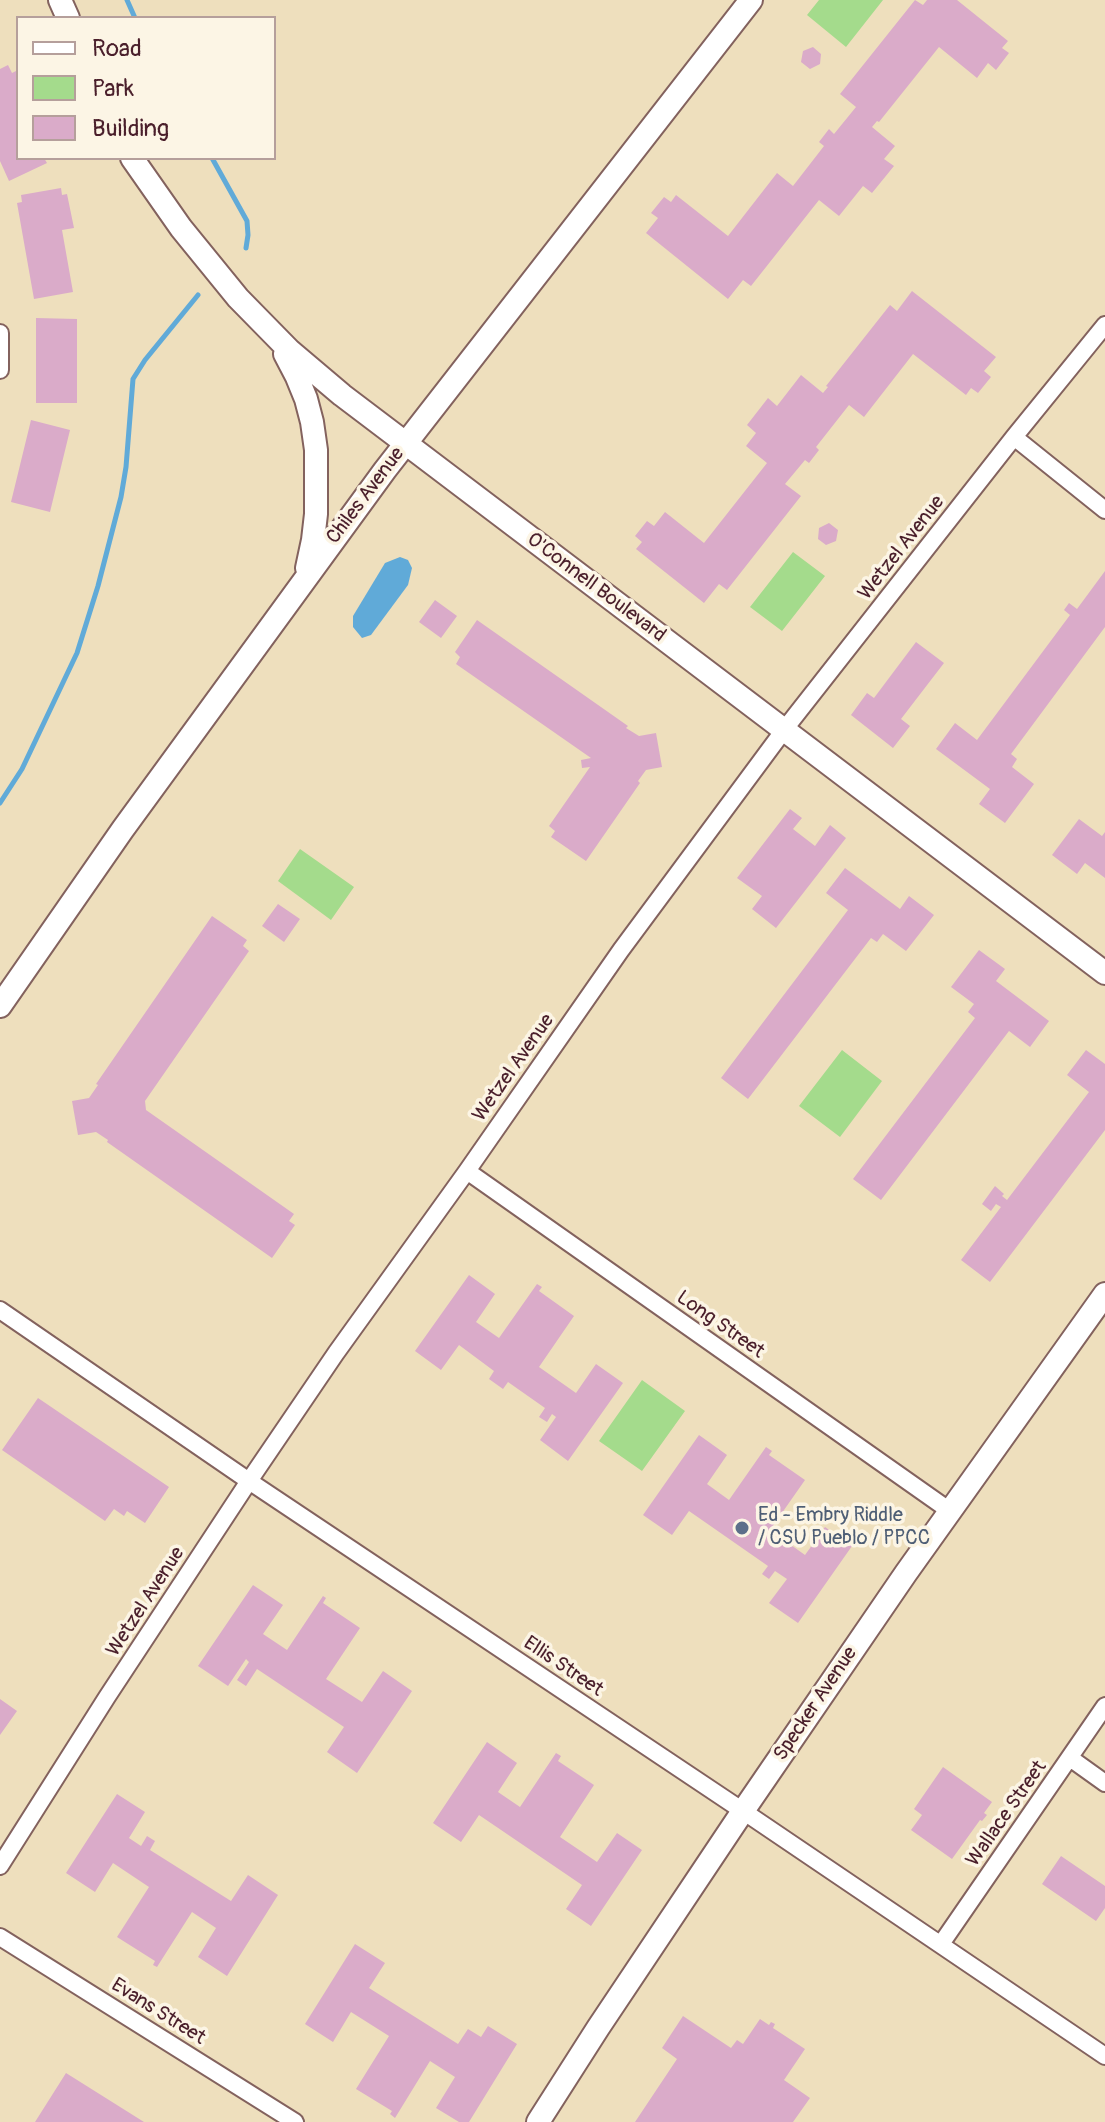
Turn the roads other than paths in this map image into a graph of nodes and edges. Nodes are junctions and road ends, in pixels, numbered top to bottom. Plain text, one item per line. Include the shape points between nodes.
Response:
1 (751, 0) edge
2 (133, 160) edge
3 (1105, 325) edge
4 (268, 330) junction
5 (0, 333) edge
6 (0, 370) edge
7 (1014, 437) junction
8 (404, 444) junction
9 (1105, 510) edge
10 (300, 585) junction
11 (784, 730) junction
12 (1105, 973) edge
13 (0, 1006) edge
14 (467, 1171) junction
15 (1105, 1294) edge
16 (0, 1310) edge
17 (249, 1481) junction
18 (950, 1511) junction
19 (1105, 1706) edge
20 (1070, 1758) junction
21 (1105, 1783) edge
22 (743, 1811) junction
23 (0, 1866) edge
24 (0, 1937) edge
25 (941, 1944) junction
26 (1105, 2056) edge
27 (295, 2122) edge
28 (538, 2122) edge

1 - 8 street, Chiles Avenue
2 - 4 street, O'Connell Boulevard via 181,228
3 - 7 street, Wetzel Avenue
4 - 8 street, O'Connell Boulevard
4 - 10 street via 297,377 316,450 313,540
5 - 6 street
7 - 9 street
7 - 11 street, Wetzel Avenue
8 - 10 street, Chiles Avenue
8 - 11 street, O'Connell Boulevard
10 - 13 street, Chiles Avenue
11 - 12 street, O'Connell Boulevard
11 - 14 street, Wetzel Avenue
14 - 17 street, Wetzel Avenue
14 - 18 street, Long Street
15 - 18 street, Specker Avenue
16 - 17 street, Ellis Street
17 - 22 street, Ellis Street
17 - 23 street, Wetzel Avenue
18 - 22 street, Specker Avenue
19 - 20 street, Wallace Street
20 - 21 street
20 - 25 street, Wallace Street
22 - 25 street, Ellis Street
22 - 28 street, Specker Avenue
24 - 27 street, Evans Street
25 - 26 street, Ellis Street

